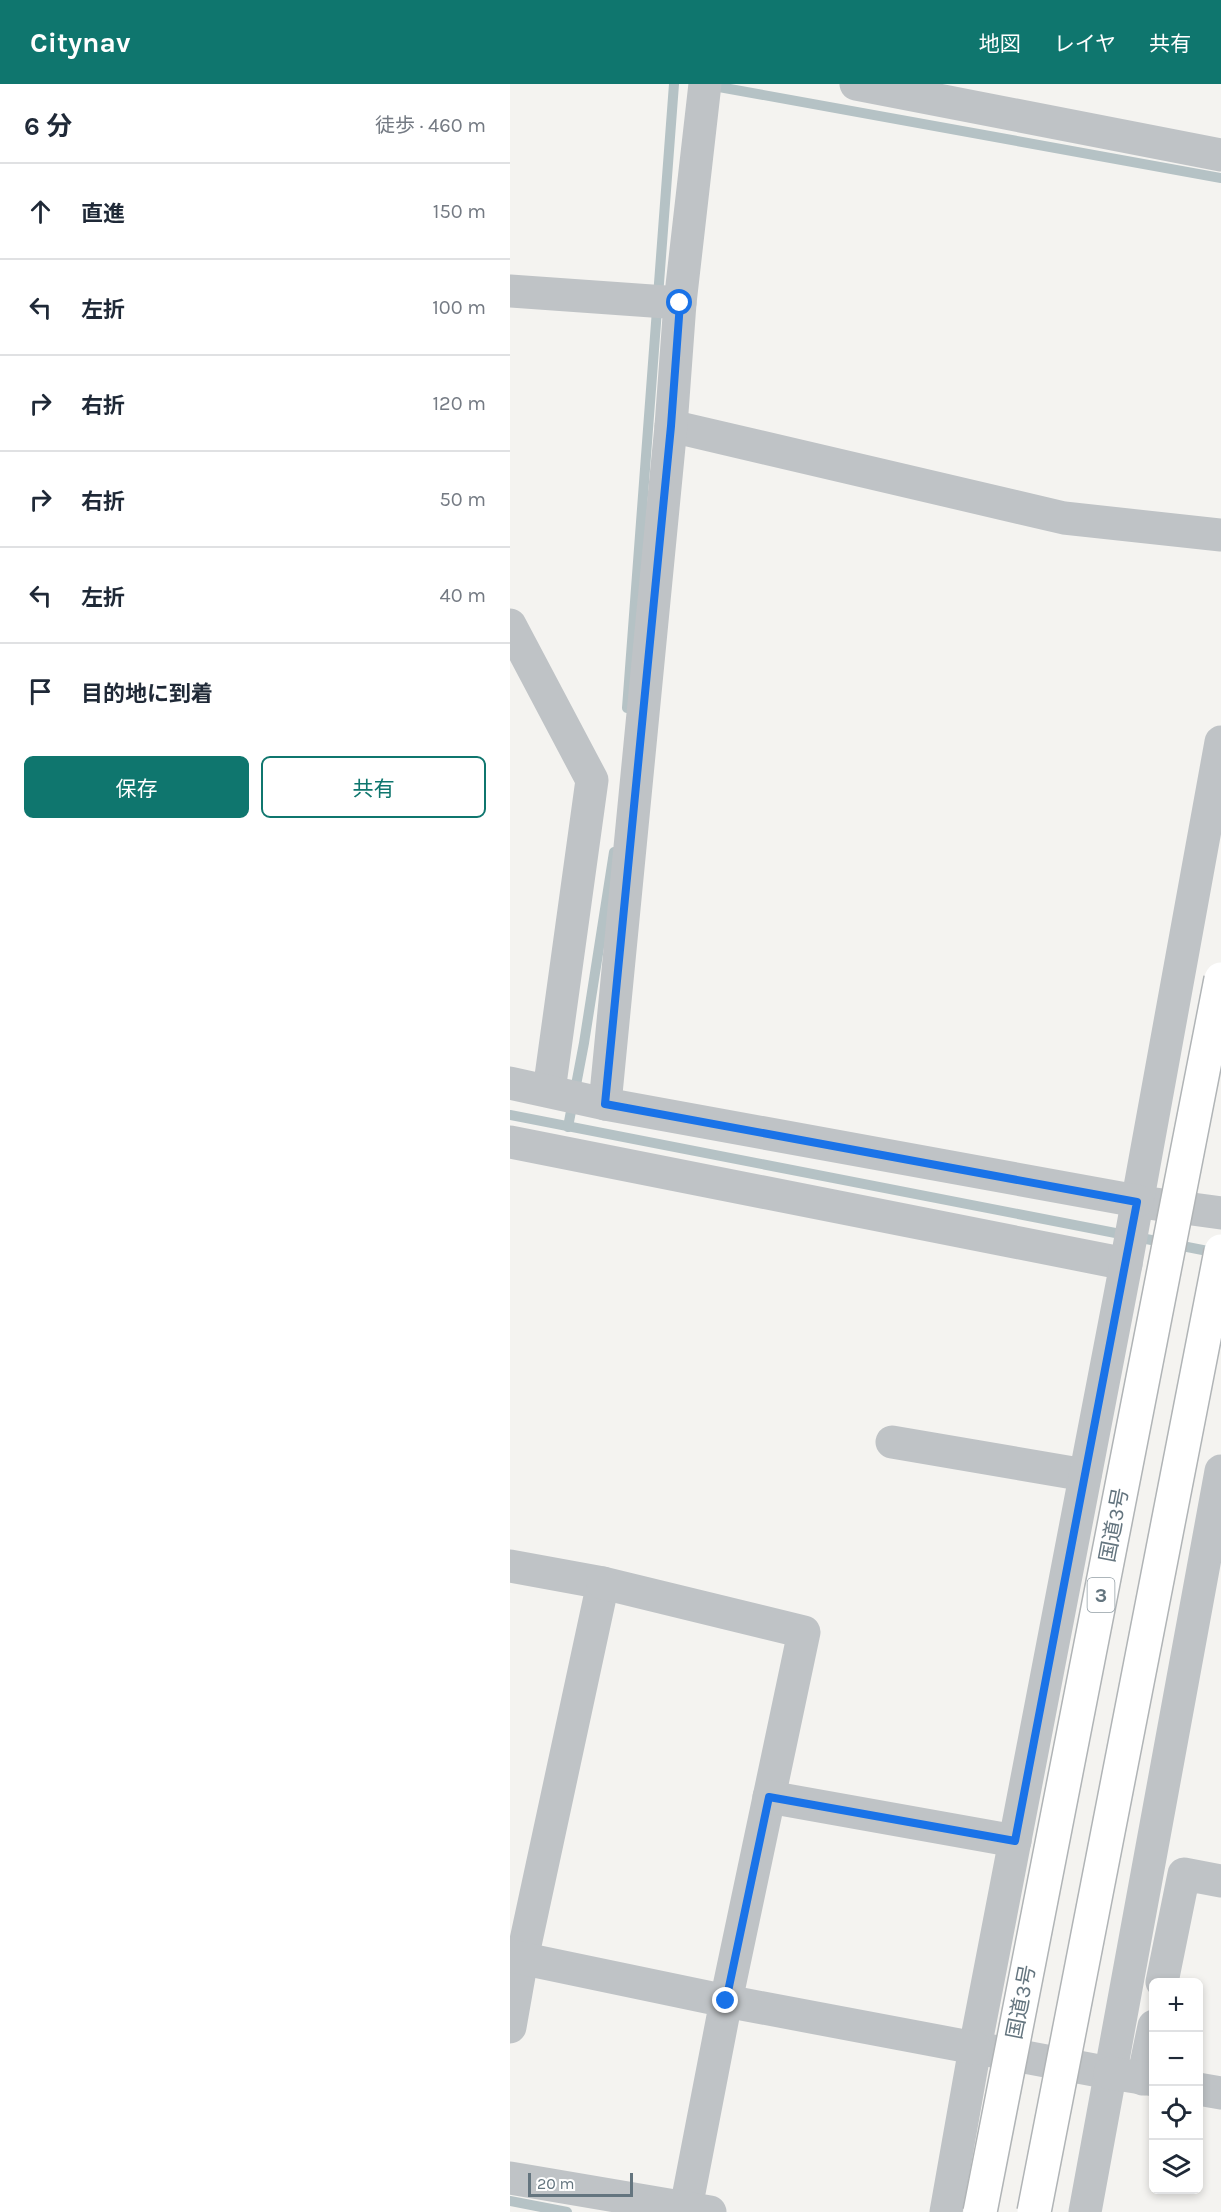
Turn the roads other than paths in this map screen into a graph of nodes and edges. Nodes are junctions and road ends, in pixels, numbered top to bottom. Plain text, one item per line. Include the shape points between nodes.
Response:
1 (705, 84) edge
2 (856, 84) edge
3 (1221, 154) edge
4 (510, 291) edge
5 (680, 303) junction
6 (671, 426) junction
7 (1221, 535) edge
8 (510, 625) edge
9 (1221, 742) edge
10 (1221, 979) edge
11 (510, 1083) edge
12 (549, 1091) junction
13 (605, 1104) junction
14 (510, 1142) edge
15 (1137, 1202) junction
16 (1221, 1213) edge
17 (1221, 1251) edge
18 (1126, 1264) junction
19 (892, 1442) dead end
20 (1221, 1471) edge
21 (1085, 1475) junction
22 (510, 1566) edge
23 (603, 1583) junction
24 (769, 1797) junction
25 (1015, 1841) junction
26 (1221, 1881) edge
27 (516, 1957) edge
28 (1163, 1978) edge
29 (726, 2001) junction
30 (510, 2027) edge
31 (1153, 2032) edge
32 (975, 2048) junction
33 (1110, 2073) junction
34 (1148, 2080) edge
35 (1203, 2090) edge
36 (1221, 2093) edge
37 (510, 2178) edge
38 (698, 2210) edge
39 (946, 2212) edge
40 (980, 2212) edge
41 (1034, 2212) edge
42 (1085, 2212) edge

1 - 5 street
2 - 3 street
4 - 5 street
5 - 6 street
6 - 7 street via 1064,518
6 - 13 street
8 - 12 street via 592,780
9 - 15 street
10 - 40 highway, 国道3号 / 3, bridge
11 - 12 street
12 - 13 street
13 - 15 street
14 - 18 street
15 - 16 street
15 - 18 street
17 - 41 highway, bridge
18 - 21 street
19 - 21 street
20 - 33 street
21 - 25 street
22 - 23 street
23 - 24 street via 804,1632
23 - 27 street
24 - 25 street
24 - 29 street
25 - 32 street
26 - 28 street via 1184,1874
27 - 29 street
27 - 30 street
29 - 32 street
29 - 38 street
31 - 34 street
32 - 33 street
32 - 39 street
33 - 34 street
33 - 42 street
35 - 36 street
37 - 38 street

